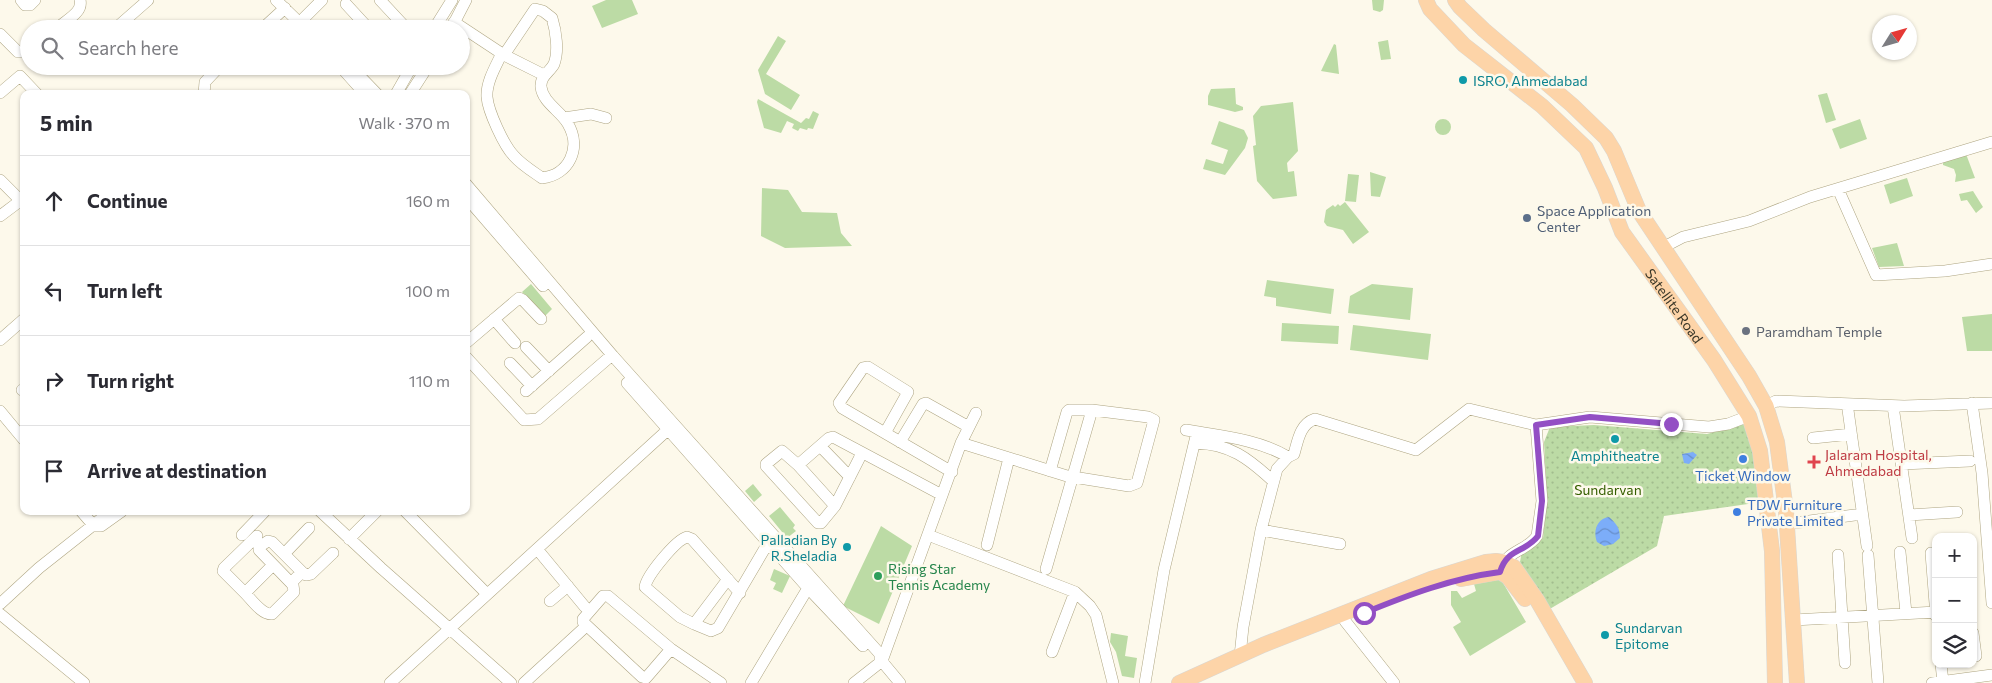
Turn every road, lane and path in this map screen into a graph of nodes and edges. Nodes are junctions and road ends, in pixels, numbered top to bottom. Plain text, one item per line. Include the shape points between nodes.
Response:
1 (19, 0) edge
2 (35, 0) edge
3 (80, 0) edge
4 (148, 0) edge
5 (322, 0) edge
6 (380, 0) edge
7 (452, 0) edge
8 (466, 0) edge
9 (1426, 0) edge
10 (1455, 0) edge
11 (283, 2) edge
12 (346, 4) dead end
13 (536, 4) edge
14 (67, 20) edge
15 (125, 20) edge
16 (269, 20) edge
17 (302, 20) edge
18 (307, 20) edge
19 (361, 20) edge
20 (399, 20) edge
21 (440, 20) edge
22 (456, 20) edge
23 (0, 34) edge
24 (470, 36) edge
25 (20, 52) edge
26 (503, 54) junction
27 (212, 75) edge
28 (348, 75) edge
29 (359, 75) edge
30 (405, 75) edge
31 (422, 75) edge
32 (544, 75) junction
33 (33, 90) edge
34 (204, 90) edge
35 (361, 90) edge
36 (373, 90) edge
37 (398, 90) edge
38 (413, 90) edge
39 (0, 93) edge
40 (564, 118) junction
41 (606, 118) dead end
42 (1992, 142) edge
43 (0, 180) edge
44 (470, 189) edge
45 (1838, 189) junction
46 (20, 200) edge
47 (470, 202) edge
48 (20, 203) edge
49 (0, 216) edge
50 (1662, 248) junction
51 (1992, 264) edge
52 (541, 319) dead end
53 (494, 320) junction
54 (20, 322) edge
55 (587, 337) junction
56 (0, 340) edge
57 (470, 340) edge
58 (609, 357) junction
59 (470, 360) edge
60 (510, 363) dead end
61 (549, 371) junction
62 (1972, 403) junction
63 (1992, 403) edge
64 (1766, 406) junction
65 (1893, 406) junction
66 (1092, 410) junction
67 (1848, 410) dead end
68 (0, 411) edge
69 (976, 413) dead end
70 (1749, 416) junction
71 (1536, 425) junction
72 (671, 427) junction
73 (969, 427) junction
74 (885, 433) junction
75 (1851, 434) junction
76 (20, 435) edge
77 (1193, 435) junction
78 (1814, 438) dead end
79 (900, 442) junction
80 (961, 444) junction
81 (820, 446) junction
82 (862, 453) junction
83 (1009, 458) junction
84 (1288, 458) junction
85 (1970, 461) dead end
86 (1902, 464) junction
87 (798, 465) junction
88 (1050, 471) junction
89 (952, 472) junction
90 (1073, 476) junction
91 (850, 477) junction
92 (1273, 481) junction
93 (942, 495) junction
94 (835, 506) junction
95 (1957, 512) dead end
96 (1862, 514) junction
97 (84, 515) edge
98 (106, 515) edge
99 (116, 515) edge
100 (263, 515) edge
101 (324, 515) edge
102 (373, 515) edge
103 (410, 515) edge
104 (1909, 515) junction
105 (1787, 524) junction
106 (94, 526) junction
107 (309, 528) dead end
108 (1261, 530) junction
109 (928, 535) junction
110 (253, 536) junction
111 (1912, 538) dead end
112 (349, 539) junction
113 (768, 543) junction
114 (1340, 544) dead end
115 (987, 545) dead end
116 (537, 549) junction
117 (1900, 552) dead end
118 (333, 553) dead end
119 (1931, 553) dead end
120 (284, 554) junction
121 (1838, 555) dead end
122 (273, 565) junction
123 (1502, 567) junction
124 (1046, 569) dead end
125 (302, 572) junction
126 (1933, 578) edge
127 (728, 579) junction
128 (291, 583) junction
129 (568, 586) junction
130 (808, 588) junction
131 (1075, 592) junction
132 (245, 593) junction
133 (740, 593) junction
134 (487, 594) junction
135 (550, 601) dead end
136 (1992, 603) edge
137 (0, 604) edge
138 (585, 606) dead end
139 (1932, 612) edge
140 (0, 614) edge
141 (1906, 614) junction
142 (1873, 615) junction
143 (1842, 617) junction
144 (1794, 620) junction
145 (1345, 621) junction
146 (694, 624) junction
147 (449, 629) junction
148 (583, 629) dead end
149 (671, 649) junction
150 (1052, 652) dead end
151 (1240, 656) junction
152 (881, 660) junction
153 (1845, 663) dead end
154 (1940, 668) edge
155 (1992, 675) edge
156 (497, 679) edge
157 (1937, 682) edge
158 (84, 683) edge
159 (390, 683) edge
160 (511, 683) edge
161 (524, 683) edge
162 (721, 683) edge
163 (751, 683) edge
164 (854, 683) edge
165 (900, 683) edge
166 (1113, 683) edge
167 (1145, 683) edge
168 (1179, 683) edge
169 (1198, 683) edge
170 (1394, 683) edge
171 (1573, 683) edge
172 (1585, 683) edge
173 (1775, 683) edge
174 (1797, 683) edge
175 (1878, 683) edge

1 - 2 street via 30,5
3 - 14 street via 79,10
4 - 15 street
5 - 18 street
6 - 20 street
7 - 21 street
8 - 22 street
9 - 70 main road, Satellite Road via 1430,9 1464,45 1542,106 1586,148 1622,232 1714,360
10 - 50 main road, Satellite Road via 1484,30 1572,104 1606,138 1639,211
11 - 16 street
11 - 17 street
12 - 19 street
13 - 26 street
13 - 32 street via 552,18 555,28 554,64
23 - 25 street
24 - 26 street
26 - 32 street
26 - 40 street via 489,80 487,96 490,108 513,155 542,178 558,174 572,158 574,136
27 - 34 street via 205,82
28 - 35 street
29 - 36 street
30 - 37 street
31 - 38 street
32 - 40 street via 543,92
33 - 39 street via 20,76
40 - 41 street via 591,114
42 - 45 street
43 - 46 street
44 - 58 street
45 - 50 street via 1749,221 1683,237
45 - 51 street via 1876,275 1945,271
47 - 55 street
48 - 49 street
50 - 64 main road, Satellite Road
52 - 53 street via 519,298
53 - 57 street
53 - 61 street
54 - 56 street
55 - 58 street
55 - 61 street
58 - 59 street via 538,419 524,420
58 - 72 street
60 - 61 street via 529,388
62 - 63 street
62 - 65 street
62 - 136 street via 1982,474
64 - 65 street via 1776,401
64 - 105 main road, Satellite Road via 1777,442
65 - 86 street
66 - 88 street via 1067,412
66 - 90 street
66 - 90 street via 1153,418 1137,483 1129,486
67 - 75 street
68 - 76 street
69 - 73 street
70 - 71 street via 1709,427 1590,417
70 - 173 main road, Satellite Road via 1760,451 1772,551
71 - 84 street via 1470,410 1416,450 1315,419 1308,421 1300,431 1294,454
71 - 123 street via 1542,501 1538,536 1514,553
72 - 113 street
72 - 116 street
72 - 152 street via 880,654
73 - 79 street via 926,403
73 - 80 street
74 - 74 street via 842,408 839,402 863,368 868,367 908,392
74 - 79 street
75 - 78 street
75 - 96 street
77 - 84 street via 1255,443
77 - 92 street via 1232,450
77 - 167 street via 1164,570
79 - 89 street
80 - 83 street
80 - 89 street
81 - 82 street via 833,437
81 - 87 street
81 - 91 street
82 - 91 street
82 - 93 street
83 - 88 street
83 - 115 street
84 - 92 street via 1277,469
85 - 86 street
86 - 104 street
87 - 94 street
87 - 94 street via 782,450 766,464 818,523
88 - 90 street
89 - 93 street
90 - 124 street
91 - 94 street
92 - 108 street
93 - 109 street
95 - 104 street
96 - 105 street
96 - 142 street
97 - 106 street
98 - 106 street
99 - 106 street via 101,526
100 - 110 street
101 - 112 street
102 - 112 street
103 - 134 street
104 - 111 street
105 - 144 main road, Satellite Road
106 - 137 street via 39,568
107 - 120 street
108 - 114 street
108 - 151 street
109 - 131 street
109 - 152 street
110 - 120 street via 272,542
110 - 122 street via 259,550
110 - 132 street via 223,571
112 - 147 street
113 - 130 street
113 - 133 street
116 - 129 street
116 - 134 street
117 - 141 street
118 - 125 street via 311,574
119 - 126 street
120 - 125 street
121 - 143 street
122 - 128 street
122 - 132 street
123 - 145 main road via 1406,596
123 - 151 main road via 1486,562 1431,579
123 - 171 main road via 1524,598
123 - 172 main road via 1514,567
125 - 128 street
127 - 133 street
127 - 146 street
127 - 146 street via 692,538 687,537 676,544 649,577 645,587 649,592
128 - 132 street via 294,592 272,614 263,611
129 - 135 street
129 - 138 street
130 - 152 street via 875,658
130 - 163 street
131 - 150 street
131 - 166 street via 1096,615
133 - 146 street via 716,630 702,629
134 - 147 street
139 - 141 street
140 - 158 street
141 - 142 street
142 - 143 street
142 - 175 street
143 - 144 street
143 - 153 street
144 - 174 main road, Satellite Road
145 - 169 main road
145 - 170 street
147 - 156 street
147 - 159 street
148 - 161 street
149 - 149 street via 608,596 603,596 583,619 642,677 646,678
149 - 162 street
151 - 168 main road
152 - 164 street
152 - 165 street
154 - 157 street
155 - 157 street
156 - 160 street

